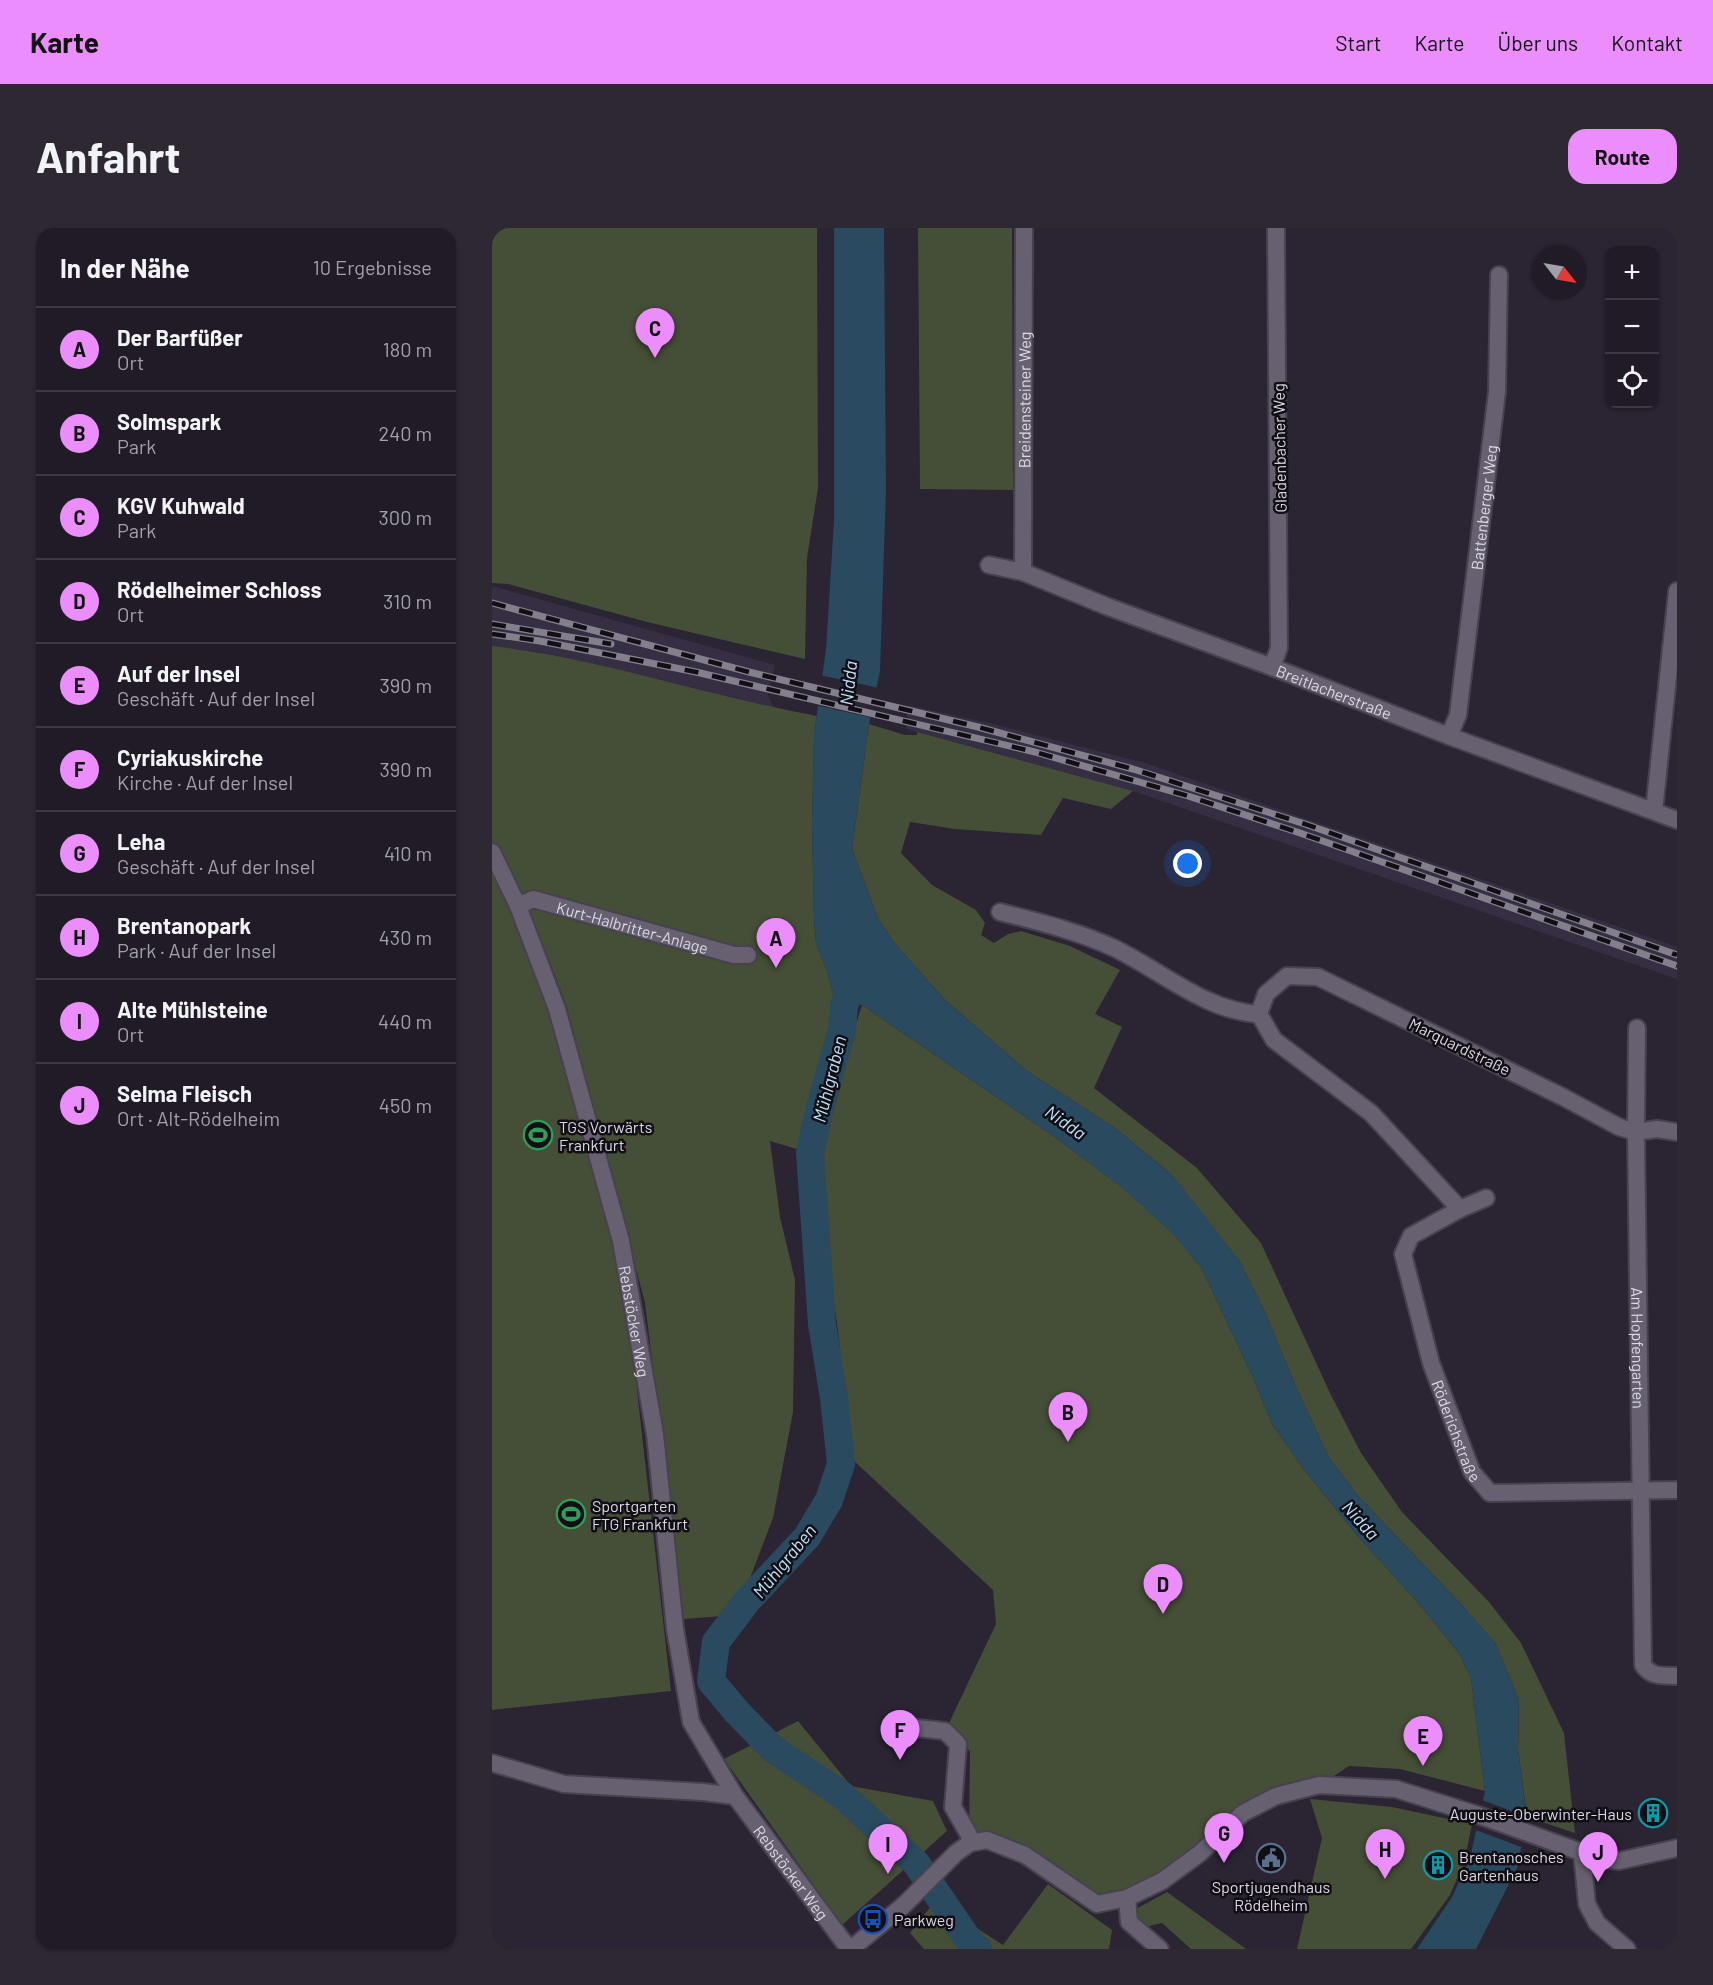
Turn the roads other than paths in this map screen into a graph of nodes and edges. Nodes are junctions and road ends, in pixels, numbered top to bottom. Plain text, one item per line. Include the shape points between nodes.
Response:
1 (1024, 228) edge
2 (1276, 228) edge
3 (1499, 275) dead end
4 (989, 565) dead end
5 (1023, 572) junction
6 (1677, 591) edge
7 (1675, 626) edge
8 (1272, 667) junction
9 (1449, 736) junction
10 (1654, 811) junction
11 (1677, 820) edge
12 (492, 852) edge
13 (518, 906) junction
14 (1000, 912) dead end
15 (748, 955) dead end
16 (1259, 1014) junction
17 (1637, 1028) dead end
18 (1636, 1132) junction
19 (1677, 1132) edge
20 (1486, 1198) dead end
21 (1460, 1209) junction
22 (1677, 1490) edge
23 (1641, 1492) junction
24 (1677, 1676) edge
25 (897, 1726) dead end
26 (492, 1763) edge
27 (735, 1796) junction
28 (970, 1843) junction
29 (1677, 1848) edge
30 (1582, 1853) junction
31 (1127, 1898) junction
32 (850, 1949) edge
33 (1160, 1949) edge
34 (1627, 1949) edge

1 - 5 street, Breidensteiner Weg
2 - 8 street, Gladenbacher Weg via 1279,648
3 - 9 street, Battenberger Weg via 1497,392 1458,715
4 - 5 street, Breitlacherstraße
5 - 8 street, Breitlacherstraße
6 - 7 street
7 - 10 street
8 - 9 street, Breitlacherstraße
9 - 10 street, Breitlacherstraße
10 - 11 street, Breitlacherstraße
12 - 13 street, Rebstöcker Weg
13 - 15 street, Kurt-Halbritter-Anlage via 533,899 734,955
13 - 27 street, Rebstöcker Weg via 557,1009 621,1241 654,1434 675,1629 692,1722
14 - 16 street via 1081,935 1114,948 1219,1006
16 - 18 street, Marquardstraße via 1266,994 1287,976 1318,977
16 - 21 street via 1274,1040 1371,1113
17 - 18 street, Am Hopfengarten
18 - 19 street, Marquardstraße
18 - 23 street, Am Hopfengarten
20 - 21 street
21 - 23 street, Röderichstraße via 1411,1236 1403,1254 1431,1363 1472,1472 1490,1493
22 - 23 street, Röderichstraße
23 - 24 street, Am Hopfengarten via 1643,1665 1654,1675
25 - 28 street via 945,1731 958,1744 953,1807
26 - 27 street via 564,1784
27 - 32 street, Rebstöcker Weg
28 - 31 street via 987,1839 1025,1855 1097,1904
28 - 32 street
29 - 30 street via 1619,1862
30 - 31 street via 1396,1789 1319,1785 1276,1796 1243,1813 1200,1854 1162,1881
30 - 34 street via 1587,1904 1597,1923
31 - 33 street via 1128,1922

